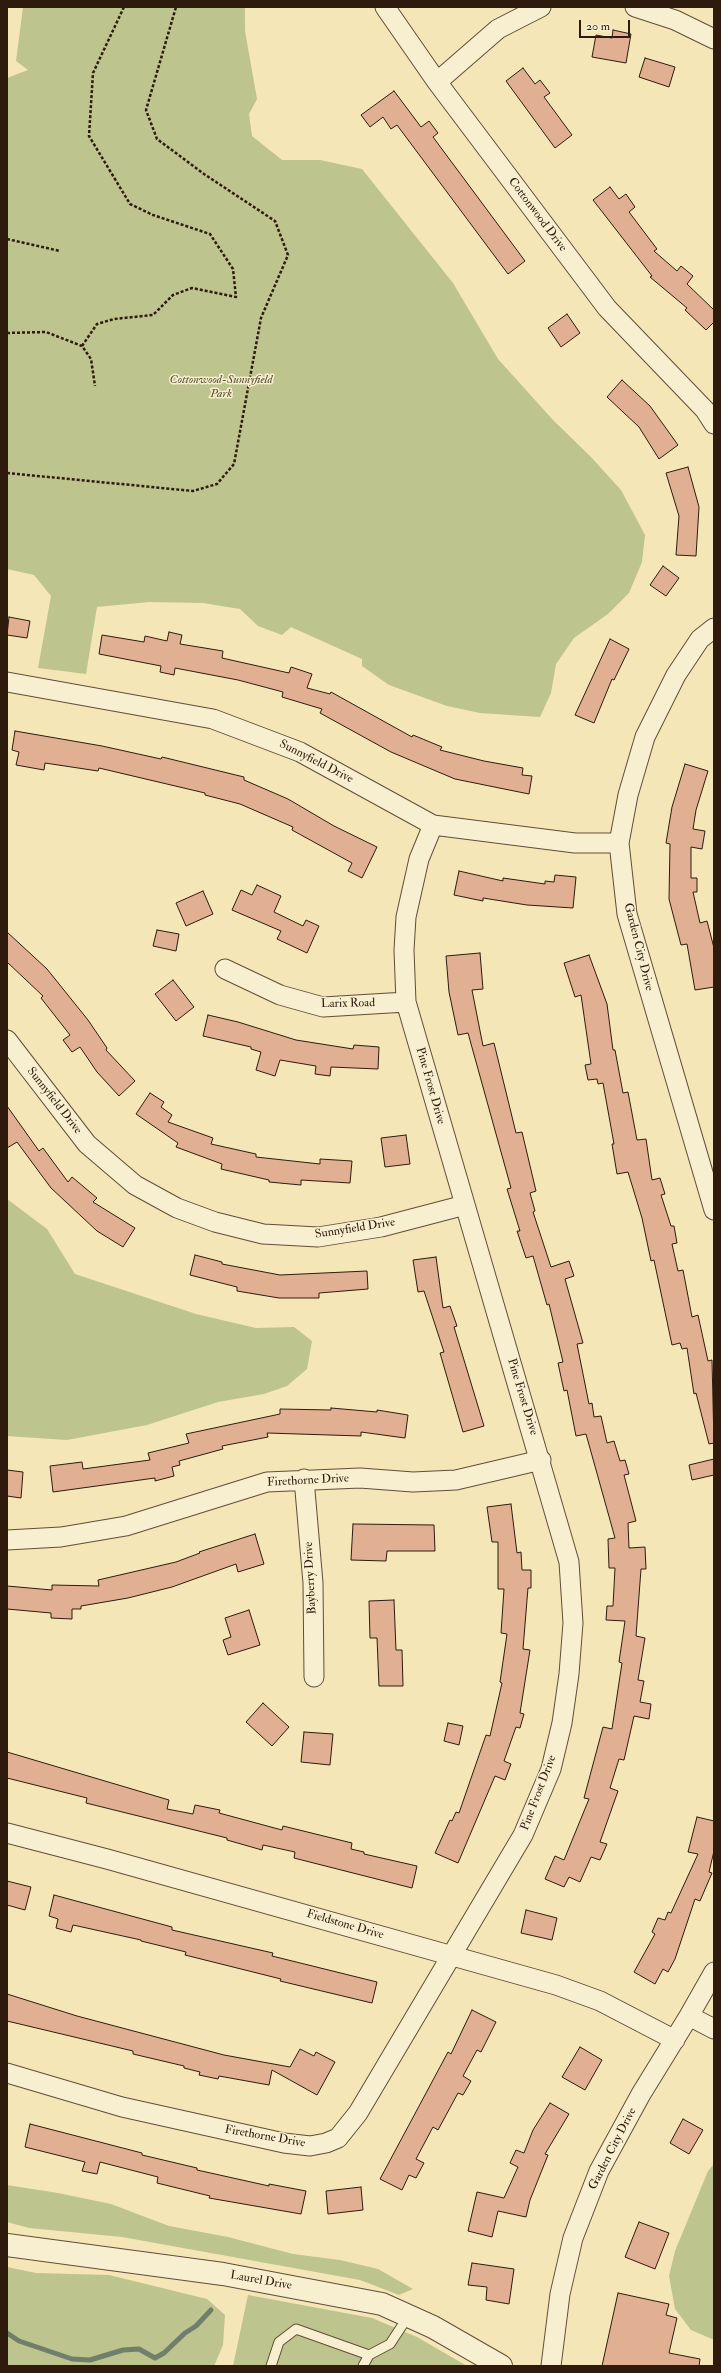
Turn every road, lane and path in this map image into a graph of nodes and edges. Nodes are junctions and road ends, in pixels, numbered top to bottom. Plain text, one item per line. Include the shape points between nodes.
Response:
1 (124, 7) edge
2 (176, 7) edge
3 (385, 7) edge
4 (541, 7) edge
5 (635, 7) edge
6 (714, 40) edge
7 (437, 82) junction
8 (7, 239) edge
9 (60, 251) dead end
10 (7, 333) edge
11 (82, 346) junction
12 (95, 386) dead end
13 (711, 412) edge
14 (7, 473) edge
15 (714, 628) edge
16 (7, 682) edge
17 (433, 825) junction
18 (620, 843) junction
19 (225, 969) dead end
20 (406, 1002) junction
21 (7, 1040) edge
22 (465, 1205) junction
23 (714, 1210) edge
24 (541, 1460) junction
25 (304, 1479) junction
26 (7, 1540) edge
27 (314, 1677) dead end
28 (7, 1833) edge
29 (452, 1955) junction
30 (714, 1972) edge
31 (689, 2016) junction
32 (714, 2029) edge
33 (675, 2040) junction
34 (7, 2073) edge
35 (7, 2244) edge
36 (408, 2316) junction
37 (369, 2354) junction
38 (271, 2366) edge
39 (363, 2366) edge
40 (501, 2366) edge
41 (551, 2366) edge

1 - 11 path via 93,73 89,136 130,204 153,215 210,234 233,269 236,297 192,288 174,295 153,314 96,324
2 - 14 path via 146,110 157,139 275,221 288,254 261,318 234,464 217,484 193,491
3 - 7 street, Cottonwood Drive
4 - 7 street via 498,29
5 - 6 street via 675,20
7 - 13 street, Cottonwood Drive via 607,308
8 - 9 path
10 - 11 path via 46,332
11 - 12 path via 92,359
15 - 18 street, Garden City Drive via 700,638 676,675 645,737 628,794
16 - 17 street, Sunnyfield Drive via 213,719 300,752
17 - 18 street, Sunnyfield Drive via 575,843
17 - 20 street, Pine Frost Drive via 419,859 406,917
18 - 23 street, Garden City Drive via 627,914
19 - 20 street, Larix Road via 280,995 323,1007
20 - 22 street, Pine Frost Drive
21 - 22 street, Sunnyfield Drive via 87,1144 135,1185 177,1208 207,1219 263,1234 318,1237 381,1227
22 - 24 street, Pine Frost Drive
24 - 25 street, Firethorne Drive via 456,1480 412,1482 360,1478
24 - 29 street, Pine Frost Drive via 569,1562 573,1623 562,1723 550,1769 524,1835
25 - 26 street, Firethorne Drive via 267,1482 243,1488 126,1526 61,1537
25 - 27 street, Bayberry Drive via 313,1583
28 - 29 street, Fieldstone Drive
29 - 33 street, Fieldstone Drive via 556,1985 600,2001
29 - 34 street, Firethorne Drive via 358,2113 338,2138 326,2143 310,2146 284,2143 214,2128 122,2107
30 - 31 street, Garden City Drive
31 - 32 street
31 - 33 street, Garden City Drive
33 - 41 street, Garden City Drive via 641,2094 599,2171 573,2238 560,2294
35 - 36 street, Laurel Drive via 223,2274 349,2296 382,2304
36 - 37 lane via 390,2344
36 - 40 street, Laurel Drive
37 - 38 lane via 296,2329 279,2342
37 - 39 lane

